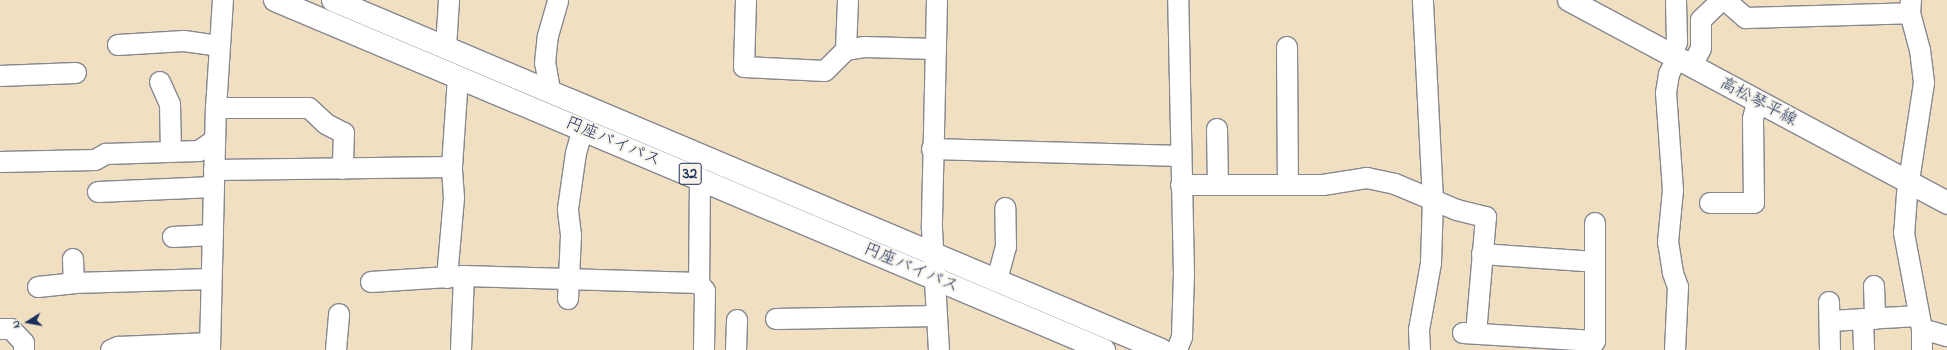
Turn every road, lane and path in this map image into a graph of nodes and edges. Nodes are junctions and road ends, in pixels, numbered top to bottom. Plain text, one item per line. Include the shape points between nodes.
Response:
1 (223, 0) edge
2 (275, 0) edge
3 (333, 0) edge
4 (449, 0) edge
5 (558, 0) edge
6 (746, 0) edge
7 (848, 0) edge
8 (937, 0) edge
9 (1178, 0) edge
10 (1423, 0) edge
11 (1569, 0) edge
12 (1676, 0) edge
13 (1722, 0) edge
14 (1725, 0) edge
15 (1910, 6) edge
16 (118, 44) dead end
17 (219, 46) junction
18 (446, 47) junction
19 (1287, 47) dead end
20 (936, 49) junction
21 (846, 50) junction
22 (1680, 60) junction
23 (76, 73) dead end
24 (0, 76) edge
25 (458, 77) junction
26 (160, 82) dead end
27 (550, 90) junction
28 (1757, 101) junction
29 (216, 108) junction
30 (583, 129) junction
31 (1217, 129) dead end
32 (215, 140) junction
33 (932, 149) junction
34 (171, 152) junction
35 (1180, 156) junction
36 (0, 162) edge
37 (452, 166) junction
38 (343, 170) junction
39 (214, 178) junction
40 (700, 178) junction
41 (1910, 183) junction
42 (1181, 185) junction
43 (1218, 185) junction
44 (1288, 185) junction
45 (98, 192) dead end
46 (1432, 200) junction
47 (1710, 203) dead end
48 (1947, 203) edge
49 (1004, 208) dead end
50 (1595, 223) dead end
51 (213, 235) junction
52 (172, 236) dead end
53 (933, 254) junction
54 (1482, 254) junction
55 (73, 259) dead end
56 (1595, 262) junction
57 (455, 277) junction
58 (934, 278) junction
59 (211, 279) junction
60 (997, 280) junction
61 (371, 282) dead end
62 (74, 283) junction
63 (699, 283) junction
64 (1874, 286) dead end
65 (38, 287) dead end
66 (568, 290) junction
67 (1829, 302) dead end
68 (339, 314) dead end
69 (936, 316) junction
70 (776, 319) dead end
71 (1869, 319) junction
72 (737, 320) dead end
73 (1830, 321) junction
74 (1921, 322) junction
75 (0, 329) edge
76 (1947, 336) edge
77 (1592, 345) edge
78 (210, 346) edge
79 (24, 350) edge
80 (111, 350) edge
81 (336, 350) edge
82 (461, 350) edge
83 (704, 350) edge
84 (736, 350) edge
85 (939, 350) edge
86 (1104, 350) edge
87 (1162, 350) edge
88 (1177, 350) edge
89 (1420, 350) edge
90 (1676, 350) edge
91 (1830, 350) edge
92 (1864, 350) edge
93 (1922, 350) edge

1 - 17 street
2 - 25 main road, 円座バイパス / 32
3 - 18 main road, 円座バイパス / 32
4 - 18 street
5 - 27 street via 548,36 545,63
6 - 21 street via 744,67 825,70
7 - 21 street
8 - 20 street
9 - 35 street
10 - 46 street
11 - 22 main road, 高松琴平線
12 - 22 street
13 - 22 street via 1701,20 1701,48
14 - 15 street via 1746,18
15 - 41 street via 1924,83
16 - 17 street via 184,41
17 - 29 street
18 - 27 main road, 円座バイパス / 32
19 - 44 street
20 - 21 street via 864,47
20 - 33 street
22 - 28 main road, 高松琴平線
22 - 90 street via 1669,74 1666,93 1673,190 1668,242 1678,287
23 - 24 street
25 - 30 main road, 円座バイパス / 32
25 - 37 street
26 - 34 street via 170,104
27 - 53 main road, 円座バイパス / 32
28 - 41 main road, 高松琴平線
28 - 47 street via 1752,119 1754,203
29 - 32 street
29 - 38 street via 309,108 326,124 344,133
30 - 40 main road, 円座バイパス / 32
30 - 66 street via 576,153 568,209 571,236
31 - 43 street
32 - 34 street via 199,151
32 - 39 street
33 - 35 street
33 - 53 street
34 - 36 street via 106,154 96,160
35 - 42 street
37 - 38 street
37 - 57 street
38 - 39 street
39 - 45 street
39 - 51 street
40 - 58 main road, 円座バイパス / 32
40 - 63 street
41 - 48 main road, 高松琴平線
41 - 74 street via 1904,233
42 - 43 street
42 - 88 street via 1184,275 1182,337
43 - 44 street
44 - 46 street via 1323,184 1367,178 1394,184
46 - 54 street via 1486,217
46 - 89 street via 1431,263 1419,330
49 - 60 street via 1006,247
50 - 56 street
51 - 52 street
51 - 59 street
53 - 58 street
53 - 60 main road, 円座バイパス / 32
54 - 56 street
54 - 77 street via 1469,333
55 - 62 street
56 - 77 street
57 - 61 street
57 - 66 street
57 - 82 street
58 - 69 street
58 - 86 main road, 円座バイパス / 32
59 - 62 street
59 - 78 street
60 - 87 main road, 円座バイパス / 32
62 - 65 street
63 - 66 street via 602,279
63 - 83 street via 705,291
64 - 71 street
67 - 73 street
68 - 81 street
69 - 70 street
69 - 85 street
71 - 73 street
71 - 74 street
71 - 92 street
72 - 84 street
73 - 91 street
74 - 76 street
74 - 93 street
75 - 79 street via 11,329 24,343
78 - 80 street via 118,347

